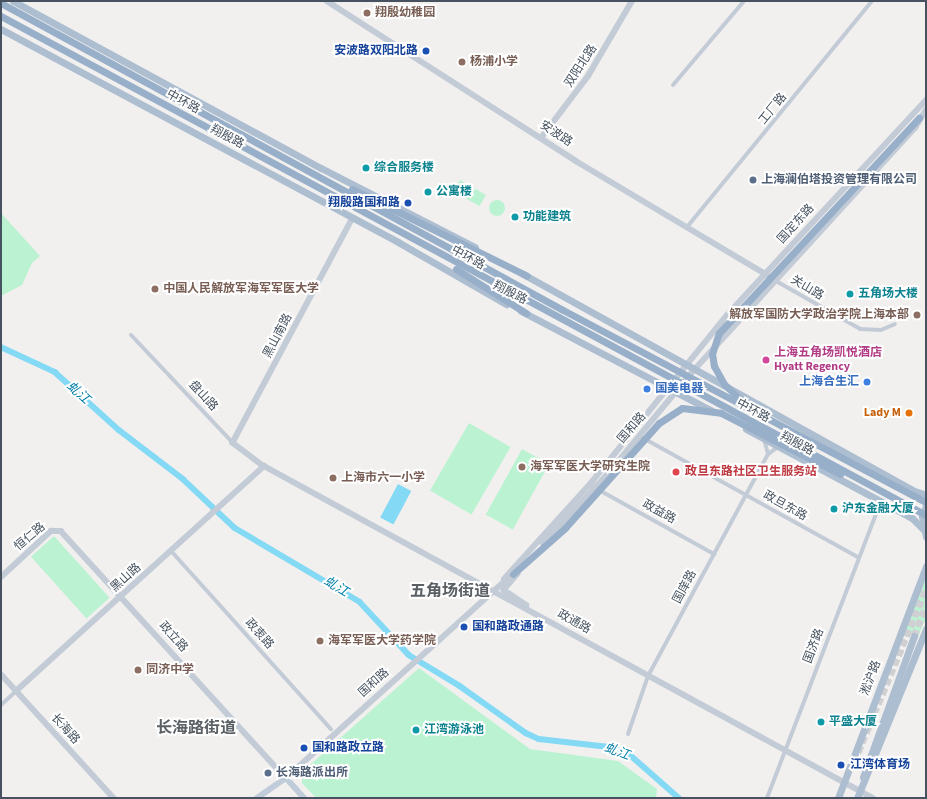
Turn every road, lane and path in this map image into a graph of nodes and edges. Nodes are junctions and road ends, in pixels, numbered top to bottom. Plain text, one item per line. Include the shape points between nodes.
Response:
1 (13, 1) edge
2 (327, 1) edge
3 (632, 1) edge
4 (744, 1) edge
5 (870, 2) edge
6 (1, 3) edge
7 (1, 16) edge
8 (1, 29) edge
9 (674, 85) dead end
10 (926, 100) edge
11 (926, 110) edge
12 (919, 118) junction
13 (541, 138) junction
14 (313, 172) junction
15 (353, 218) junction
16 (687, 227) junction
17 (402, 234) junction
18 (765, 274) junction
19 (527, 276) junction
20 (776, 281) junction
21 (526, 313) junction
22 (895, 324) dead end
23 (131, 334) dead end
24 (685, 368) junction
25 (692, 372) junction
26 (669, 389) junction
27 (677, 392) junction
28 (640, 436) junction
29 (764, 439) junction
30 (233, 444) junction
31 (778, 447) junction
32 (768, 454) junction
33 (264, 466) junction
34 (889, 483) junction
35 (595, 488) junction
36 (884, 493) junction
37 (926, 495) edge
38 (746, 496) junction
39 (881, 501) junction
40 (926, 502) edge
41 (926, 506) edge
42 (926, 515) edge
43 (56, 530) joint
44 (925, 534) edge
45 (172, 552) junction
46 (714, 554) junction
47 (858, 557) junction
48 (529, 564) junction
49 (926, 566) edge
50 (513, 574) junction
51 (1, 577) edge
52 (503, 581) junction
53 (492, 590) junction
54 (122, 597) junction
55 (547, 620) junction
56 (926, 629) edge
57 (914, 636) tunnel mouth
58 (1, 674) edge
59 (648, 676) junction
60 (16, 691) junction
61 (1, 705) edge
62 (331, 729) dead end
63 (628, 734) dead end
64 (785, 751) junction
65 (286, 778) junction
66 (844, 783) junction
67 (859, 796) edge
68 (114, 798) edge
69 (257, 798) edge
70 (304, 798) edge
71 (767, 798) edge
72 (838, 798) edge
73 (873, 798) edge

1 - 19 main road, 翔殷路
2 - 13 street, 安波路
3 - 13 street, 双阳北路 via 588,76
4 - 9 street
5 - 16 street, 工厂路
6 - 14 highway, 中环路
7 - 17 highway, 中环路
8 - 15 main road, 翔殷路
10 - 18 street, 国定东路
11 - 12 street, 国定东路
12 - 20 street, 国定东路 via 915,128
12 - 34 highway via 724,325 715,340 712,360 719,378 738,398
13 - 16 street, 安波路
14 - 19 highway via 376,199
14 - 34 highway, 中环路 via 563,310
15 - 21 main road, 翔殷路
15 - 30 street, 黑山南路
16 - 18 street, 安波路
17 - 21 highway
17 - 36 highway, 中环路
18 - 20 street, 安波路
18 - 24 street, 国定东路 via 728,314
19 - 24 main road, 翔殷路
20 - 22 street, 关山路 via 860,329 881,330
20 - 25 street, 国定东路
21 - 26 main road, 翔殷路
23 - 30 street, 盘山路
24 - 25 main road, 翔殷路
24 - 26 street, 国和路
25 - 27 street, 国和路
25 - 37 main road, 翔殷路 via 843,457
26 - 27 main road, 翔殷路
26 - 52 street, 国和路 via 591,483 509,569
27 - 28 street, 国和路
27 - 29 main road, 翔殷路
28 - 35 street, 国和路
28 - 38 street, 政旦东路
29 - 31 main road, 翔殷路
29 - 32 street
30 - 33 street, 盘山路
31 - 32 street, 国庠路
31 - 39 main road, 翔殷路
32 - 38 street, 国庠路
33 - 45 street, 黑山路
33 - 53 street, 政通路
34 - 40 highway, 中环路
35 - 46 street, 政益路
35 - 50 street, 国和路
36 - 42 highway, 中环路
36 - 48 highway via 820,466 721,413 689,407 672,412 659,423 566,528
38 - 46 street, 国庠路
38 - 47 street, 政旦东路
39 - 44 main road, 翔殷路 via 915,520
39 - 47 street, 国济路
41 - 44 main road via 922,516
43 - 51 street, 恒仁路
43 - 54 street, 政立路 via 61,531
45 - 54 street, 黑山路
45 - 62 street, 政衷路
46 - 59 street, 国庠路
47 - 64 street, 国济路
48 - 50 highway
48 - 55 street via 504,590
49 - 66 main road, 淞沪路
50 - 52 street, 国和路
52 - 53 street, 国和路
53 - 55 street, 政通路
53 - 65 street, 国和路
54 - 60 street, 黑山路
54 - 65 street, 政立路
55 - 59 street, 政通路
56 - 67 main road
57 - 67 main road via 868,756
58 - 60 street, 长海路
59 - 63 street, 国庠路
59 - 64 street, 政通路
60 - 61 street, 黑山路
60 - 68 street, 长海路
64 - 66 street, 政通路
64 - 71 street, 国济路
65 - 69 main road, 国和路
65 - 70 main road, 政立路
66 - 67 street, 政通路
66 - 72 main road, 淞沪路
67 - 73 street, 政通路

